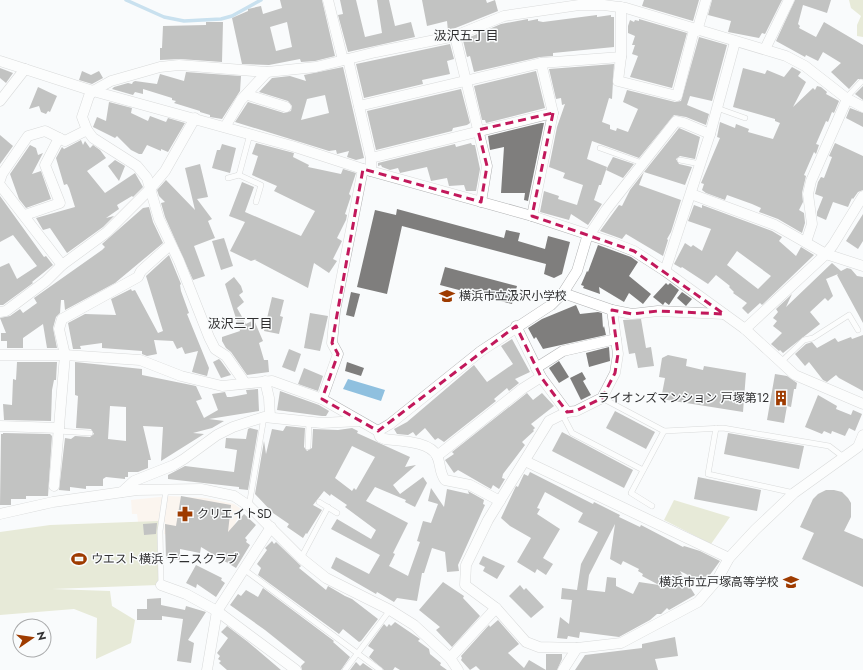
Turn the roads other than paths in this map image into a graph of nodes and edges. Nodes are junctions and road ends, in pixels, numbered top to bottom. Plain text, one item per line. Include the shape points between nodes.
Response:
1 (328, 0) edge
2 (706, 0) edge
3 (789, 0) edge
4 (624, 5) edge
5 (696, 30) junction
6 (455, 36) junction
7 (735, 42) junction
8 (765, 49) junction
9 (621, 57) junction
10 (345, 59) junction
11 (0, 61) edge
12 (541, 63) junction
13 (25, 69) junction
14 (267, 72) junction
15 (466, 82) junction
16 (861, 82) dead end
17 (94, 91) junction
18 (248, 95) junction
19 (846, 99) junction
20 (0, 101) edge
21 (359, 106) junction
22 (286, 107) dead end
23 (863, 107) edge
24 (717, 108) junction
25 (552, 113) junction
26 (195, 118) junction
27 (745, 118) dead end
28 (225, 127) junction
29 (87, 130) junction
30 (478, 130) junction
31 (250, 134) junction
32 (710, 134) junction
33 (59, 138) junction
34 (600, 148) dead end
35 (371, 158) junction
36 (680, 160) dead end
37 (642, 163) junction
38 (700, 164) junction
39 (367, 170) junction
40 (239, 174) junction
41 (228, 178) dead end
42 (0, 180) edge
43 (0, 185) edge
44 (150, 189) junction
45 (691, 194) junction
46 (863, 196) edge
47 (256, 202) dead end
48 (481, 202) junction
49 (25, 215) junction
50 (532, 216) junction
51 (589, 234) junction
52 (806, 242) junction
53 (170, 245) junction
54 (826, 254) junction
55 (62, 265) junction
56 (863, 266) edge
57 (665, 271) junction
58 (563, 293) junction
59 (612, 310) junction
60 (0, 312) edge
61 (724, 314) junction
62 (516, 326) junction
63 (745, 329) junction
64 (858, 330) dead end
65 (616, 339) junction
66 (0, 355) edge
67 (65, 355) junction
68 (781, 362) junction
69 (539, 372) junction
70 (265, 381) junction
71 (245, 383) junction
72 (602, 398) junction
73 (322, 399) junction
74 (863, 404) edge
75 (565, 413) junction
76 (267, 417) junction
77 (359, 421) junction
78 (309, 422) junction
79 (0, 426) edge
80 (716, 428) junction
81 (59, 430) junction
82 (378, 431) junction
83 (664, 431) junction
84 (90, 433) dead end
85 (863, 436) edge
86 (308, 447) dead end
87 (437, 456) junction
88 (842, 456) junction
89 (525, 461) junction
90 (643, 470) junction
91 (54, 486) dead end
92 (166, 490) junction
93 (122, 492) junction
94 (794, 493) junction
95 (500, 501) junction
96 (319, 502) dead end
97 (249, 506) junction
98 (652, 506) dead end
99 (328, 507) junction
100 (337, 513) dead end
101 (0, 514) edge
102 (271, 527) junction
103 (301, 558) junction
104 (729, 558) junction
105 (245, 570) junction
106 (161, 585) joint
107 (496, 608) junction
108 (390, 610) junction
109 (217, 611) junction
110 (577, 648) junction
111 (358, 653) junction
112 (450, 658) junction
113 (207, 670) edge
114 (296, 670) edge
115 (345, 670) edge
116 (380, 670) edge
117 (458, 670) edge
118 (564, 670) edge

1 - 10 street
2 - 5 street
3 - 8 street
4 - 5 street
4 - 6 street via 579,5 504,16
4 - 9 street
5 - 7 street
5 - 9 street via 677,96 618,81
6 - 10 street
6 - 15 street
7 - 8 street
7 - 24 street
8 - 19 street via 805,66
9 - 12 street
10 - 14 street via 316,67
10 - 21 street
11 - 13 street
12 - 15 street
12 - 25 street
13 - 17 street
13 - 20 street
14 - 17 street via 179,65 160,67 111,81
14 - 18 street
15 - 21 street
15 - 30 street
16 - 19 lane
17 - 26 street
17 - 29 street via 89,96 82,117
18 - 22 street
18 - 28 street via 241,100
19 - 23 street
19 - 52 street via 811,181 808,194 812,224
21 - 35 street
24 - 27 lane
24 - 32 street
25 - 30 street
25 - 50 street
26 - 28 street
26 - 44 street via 165,171
28 - 31 street
29 - 33 street via 65,141
29 - 44 street via 93,138 137,166 147,178
30 - 35 street
30 - 48 street via 487,166
31 - 39 street
31 - 40 lane
32 - 37 street via 676,121
32 - 38 street
33 - 42 street via 45,131 28,136
33 - 49 street via 45,165 60,203
34 - 37 lane
35 - 39 street
36 - 38 lane
37 - 51 street
38 - 45 street
39 - 48 street
39 - 73 street via 336,311 332,343 338,354
40 - 41 lane
40 - 47 lane via 261,185
43 - 49 street
44 - 53 street
44 - 55 street via 107,232
45 - 52 street via 775,226
45 - 57 street
46 - 54 street
48 - 50 street
49 - 55 street
50 - 51 street
51 - 57 street via 634,251
51 - 58 street via 577,271
52 - 54 street
53 - 67 street via 141,271 138,277 62,319 60,329
53 - 71 street via 179,261 214,349 226,356
54 - 56 street
54 - 63 street
55 - 60 street via 46,281 6,311
57 - 61 street
58 - 59 street
58 - 62 street via 551,305
59 - 61 street via 632,314 658,311
59 - 65 street
61 - 63 street
62 - 69 street
62 - 82 street
63 - 68 street
64 - 68 lane via 849,315 813,338 804,340
65 - 69 street via 563,350
65 - 72 street via 618,363
66 - 67 street
67 - 71 street via 140,360 205,383 222,386
67 - 81 street
68 - 74 street via 795,375
69 - 75 street
69 - 87 street via 522,389
70 - 71 street
70 - 73 street via 288,386
70 - 76 street via 269,398
72 - 75 street via 576,411
72 - 83 lane
73 - 77 street
75 - 89 street via 550,421
75 - 90 lane via 572,433
76 - 78 street
76 - 93 street via 233,427 217,435 179,462 134,481
76 - 97 lane
77 - 78 street
77 - 82 street
78 - 86 lane
79 - 81 street
80 - 83 lane
80 - 88 lane via 829,446
80 - 94 lane via 708,474
81 - 84 lane
81 - 91 street
82 - 87 street via 380,437 385,439 424,445
83 - 90 lane
85 - 88 street via 858,446
87 - 95 street via 441,475 445,480 470,484
88 - 94 street
89 - 95 street
89 - 104 street
90 - 98 lane via 631,493
92 - 93 street
92 - 97 street via 201,489 222,492
92 - 106 lane via 160,531
93 - 101 street via 53,502
94 - 104 street
95 - 107 street via 466,566 465,585
96 - 99 lane
97 - 102 street
99 - 100 lane
99 - 103 lane
102 - 103 street
102 - 105 street
103 - 108 street via 326,578
104 - 110 street via 717,580 698,602 621,643
105 - 109 street
105 - 111 lane
106 - 109 street via 186,594
107 - 110 street via 526,642 539,647
107 - 112 street
108 - 111 lane
108 - 112 street via 414,625
109 - 113 street
109 - 114 street
110 - 118 street
111 - 115 lane
111 - 116 lane
112 - 117 street

